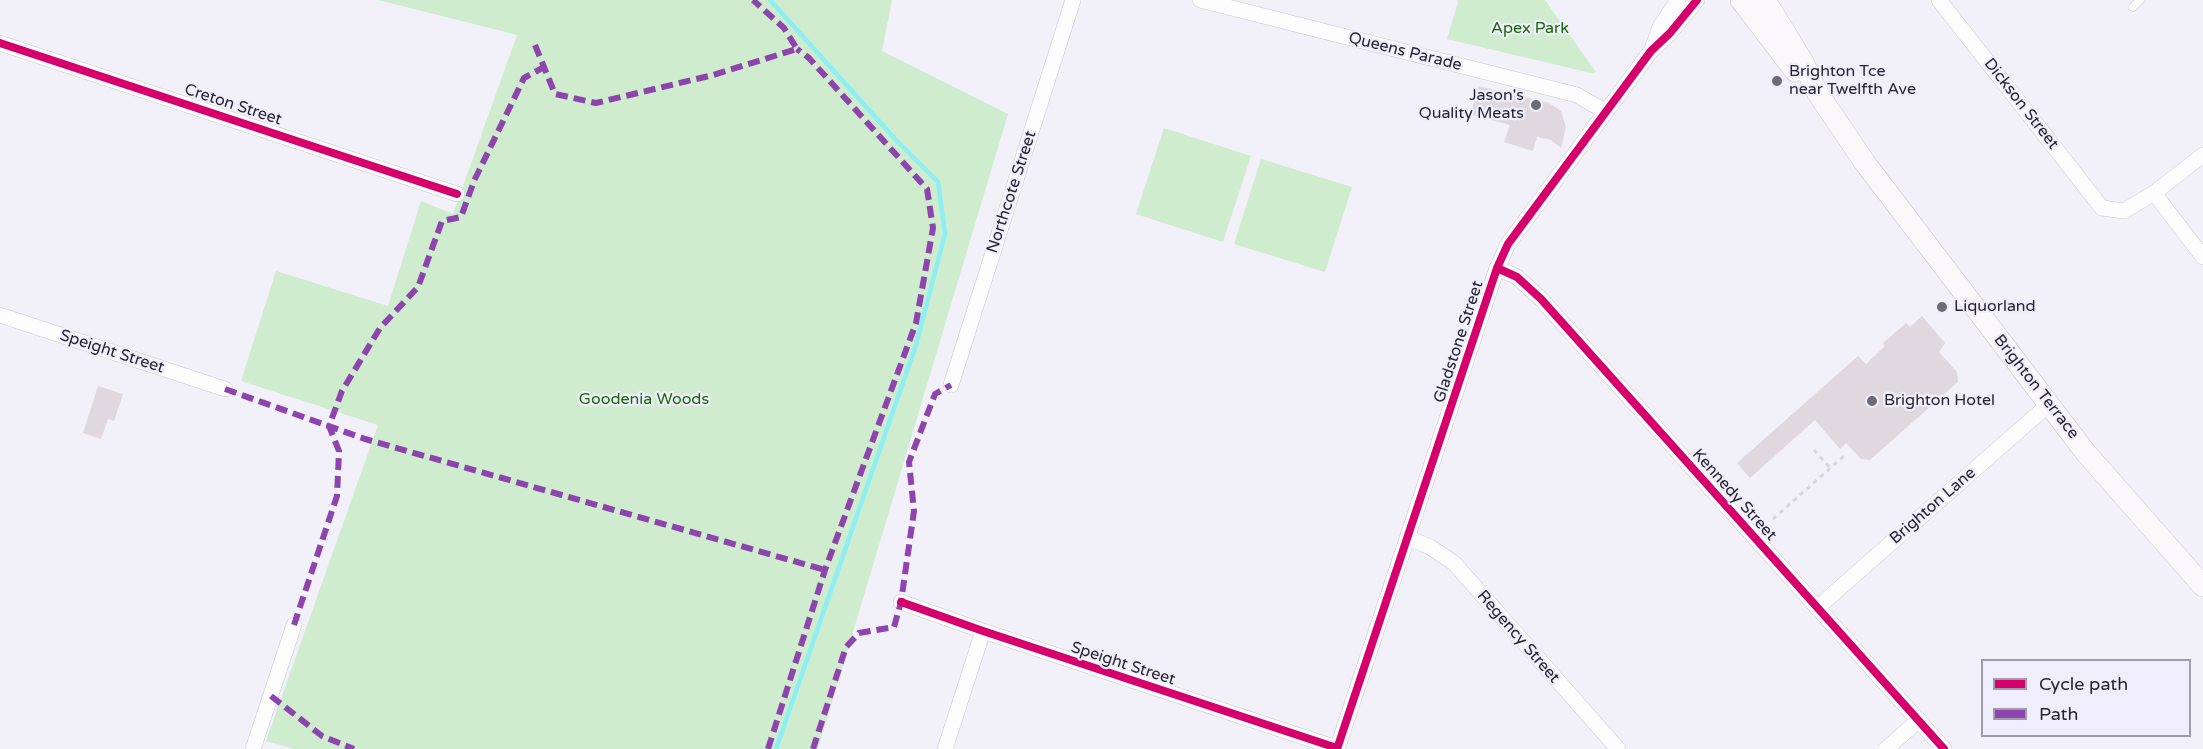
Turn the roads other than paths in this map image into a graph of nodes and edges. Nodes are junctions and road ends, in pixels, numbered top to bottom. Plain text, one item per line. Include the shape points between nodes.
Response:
1 (1073, 0) edge
2 (1200, 0) edge
3 (1678, 0) edge
4 (1697, 0) edge
5 (1741, 0) edge
6 (1765, 0) edge
7 (1939, 0) edge
8 (2140, 0) edge
9 (2133, 7) dead end
10 (0, 43) edge
11 (1651, 51) junction
12 (1817, 92) junction
13 (1606, 112) junction
14 (2203, 155) edge
15 (2154, 193) junction
16 (458, 194) dead end
17 (2203, 257) edge
18 (1497, 268) junction
19 (0, 315) edge
20 (951, 385) dead end
21 (225, 389) dead end
22 (2048, 405) junction
23 (1409, 538) junction
24 (2203, 586) edge
25 (901, 602) dead end
26 (1817, 608) junction
27 (294, 625) dead end
28 (982, 631) junction
29 (1918, 720) junction
30 (1338, 746) edge
31 (253, 749) edge
32 (945, 749) edge
33 (1354, 749) edge
34 (1618, 749) edge
35 (1886, 749) edge
36 (1944, 749) edge

1 - 20 street, Northcote Street
2 - 13 street, Queens Parade via 1577,95
3 - 11 street, Gladstone Street via 1660,27
4 - 11 street, Gladstone Street
5 - 12 main road, Brighton Terrace via 1793,69
6 - 12 main road, Brighton Terrace
7 - 15 street, Dickson Street via 2102,208 2124,212
8 - 9 lane
10 - 16 street, Creton Street
11 - 13 street, Gladstone Street
12 - 22 main road, Brighton Terrace via 1871,171
13 - 18 street, Gladstone Street via 1519,228
14 - 15 street
15 - 17 street
18 - 23 street, Gladstone Street
18 - 26 street, Kennedy Street via 1524,282 1541,299
19 - 21 street, Speight Street
22 - 24 main road, Brighton Terrace
22 - 26 street, Brighton Lane
23 - 30 street, Gladstone Street
23 - 34 street, Regency Street via 1454,563
25 - 28 street, Speight Street
26 - 29 street, Kennedy Street
27 - 31 street
28 - 30 street, Speight Street
28 - 32 street
29 - 35 street
29 - 36 street, Kennedy Street
30 - 33 street, Speight Street

